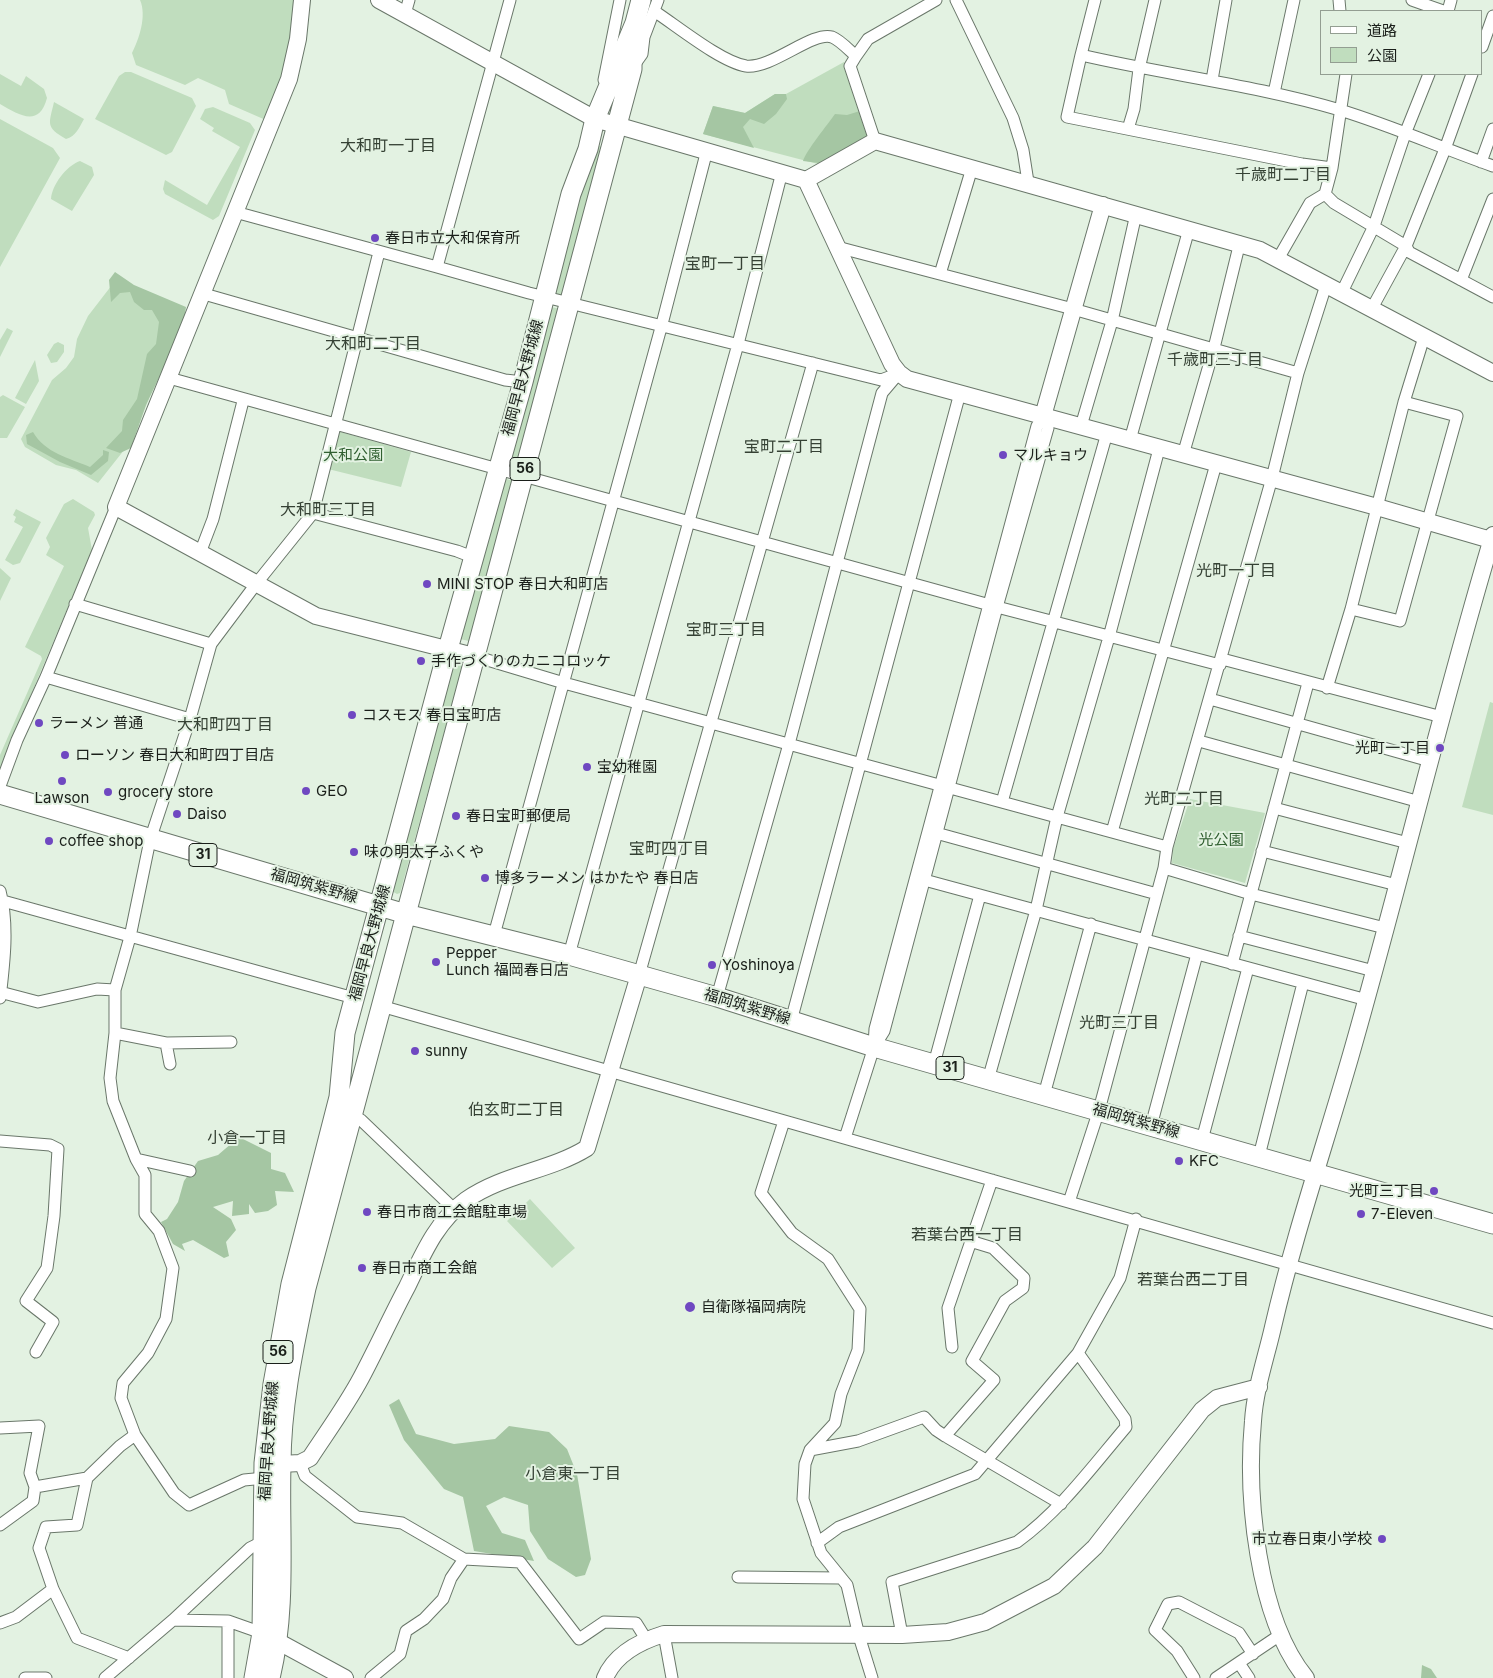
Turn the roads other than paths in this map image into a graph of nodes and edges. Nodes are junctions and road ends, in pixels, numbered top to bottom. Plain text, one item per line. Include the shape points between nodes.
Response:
1 (302, 0) edge
2 (379, 0) edge
3 (510, 0) edge
4 (620, 0) edge
5 (936, 0) edge
6 (956, 0) edge
7 (1095, 0) edge
8 (1155, 0) edge
9 (1226, 0) edge
10 (1294, 0) edge
11 (1412, 0) edge
12 (651, 4) edge
13 (407, 7) edge
14 (1440, 10) edge
15 (1493, 16) edge
16 (635, 23) junction
17 (1488, 30) edge
18 (1483, 44) edge
19 (1081, 55) junction
20 (856, 56) junction
21 (493, 63) junction
22 (632, 69) junction
23 (1140, 69) junction
24 (1346, 75) edge
25 (1429, 75) edge
26 (1472, 75) edge
27 (1212, 80) junction
28 (1274, 93) junction
29 (1341, 111) junction
30 (596, 119) junction
31 (616, 125) junction
32 (1128, 128) junction
33 (1493, 129) edge
34 (1405, 134) junction
35 (875, 141) junction
36 (1445, 149) junction
37 (707, 150) junction
38 (1481, 162) junction
39 (1493, 166) edge
40 (972, 168) junction
41 (1332, 168) junction
42 (782, 172) junction
43 (806, 180) junction
44 (1028, 182) junction
45 (1325, 194) junction
46 (1493, 200) edge
47 (1103, 205) junction
48 (235, 212) junction
49 (1136, 214) junction
50 (1374, 226) junction
51 (1189, 229) junction
52 (1240, 242) junction
53 (1406, 246) junction
54 (837, 247) junction
55 (380, 252) junction
56 (1278, 259) junction
57 (437, 267) junction
58 (940, 274) junction
59 (1461, 280) junction
60 (1326, 285) junction
61 (204, 294) junction
62 (1341, 294) junction
63 (545, 297) junction
64 (1493, 297) edge
65 (571, 302) junction
66 (1073, 309) junction
67 (1371, 310) junction
68 (1112, 321) junction
69 (662, 324) junction
70 (1161, 334) junction
71 (357, 336) junction
72 (1424, 337) junction
73 (738, 344) junction
74 (1214, 348) junction
75 (813, 363) junction
76 (1298, 373) junction
77 (1493, 373) edge
78 (899, 374) junction
79 (169, 378) junction
80 (523, 382) junction
81 (960, 393) junction
82 (243, 401) junction
83 (1404, 402) junction
84 (1043, 416) junction
85 (334, 425) junction
86 (1081, 426) junction
87 (1107, 433) junction
88 (1130, 440) junction
89 (1159, 449) junction
90 (1183, 455) junction
91 (1216, 464) junction
92 (497, 470) junction
93 (523, 476) junction
94 (1272, 478) junction
95 (614, 501) junction
96 (116, 507) junction
97 (1377, 507) junction
98 (313, 513) junction
99 (1428, 521) junction
100 (689, 523) junction
101 (1492, 537) edge
102 (763, 540) junction
103 (200, 553) junction
104 (475, 558) junction
105 (838, 563) junction
106 (911, 582) junction
107 (256, 584) junction
108 (75, 604) junction
109 (993, 606) junction
110 (1351, 609) junction
111 (1053, 622) junction
112 (1109, 637) junction
113 (211, 644) junction
114 (448, 649) junction
115 (1164, 652) junction
116 (474, 656) junction
117 (1221, 662) junction
118 (46, 677) junction
119 (564, 683) junction
120 (1308, 683) junction
121 (1327, 688) junction
122 (1210, 699) junction
123 (640, 704) junction
124 (1442, 717) junction
125 (190, 719) junction
126 (1297, 723) junction
127 (712, 724) junction
128 (1199, 741) junction
129 (789, 744) junction
130 (1430, 761) junction
131 (861, 764) junction
132 (1285, 765) junction
133 (0, 786) edge
134 (944, 786) junction
135 (0, 794) edge
136 (1002, 802) junction
137 (1420, 802) junction
138 (1274, 808) junction
139 (1057, 817) junction
140 (1112, 832) junction
141 (936, 833) junction
142 (150, 840) junction
143 (1408, 843) junction
144 (1167, 847) junction
145 (1262, 851) junction
146 (1048, 864) junction
147 (1164, 868) junction
148 (920, 879) junction
149 (1397, 885) junction
150 (1, 894) edge
151 (1157, 894) junction
152 (1251, 894) junction
153 (980, 895) junction
154 (380, 905) junction
155 (1036, 910) junction
156 (406, 914) junction
157 (1091, 924) junction
158 (1385, 928) junction
159 (494, 935) junction
160 (1239, 936) junction
161 (130, 937) junction
162 (1144, 938) junction
163 (1197, 954) junction
164 (569, 955) junction
165 (1232, 964) junction
166 (1248, 968) junction
167 (1374, 971) junction
168 (639, 975) junction
169 (1303, 983) junction
170 (114, 990) junction
171 (0, 994) edge
172 (717, 997) junction
173 (354, 998) junction
174 (1367, 1000) junction
175 (381, 1006) junction
176 (790, 1021) junction
177 (115, 1033) junction
178 (231, 1042) dead end
179 (166, 1044) junction
180 (874, 1046) junction
181 (170, 1064) dead end
182 (934, 1064) junction
183 (610, 1070) junction
184 (988, 1080) junction
185 (1044, 1095) junction
186 (339, 1097) junction
187 (1099, 1110) junction
188 (351, 1115) junction
189 (784, 1120) junction
190 (1151, 1126) junction
191 (331, 1130) junction
192 (845, 1138) junction
193 (1202, 1140) junction
194 (0, 1141) edge
195 (1259, 1156) junction
196 (136, 1159) junction
197 (190, 1171) dead end
198 (1317, 1172) junction
199 (992, 1180) junction
200 (1069, 1202) junction
201 (455, 1210) junction
202 (1136, 1219) junction
203 (1493, 1224) edge
204 (970, 1240) junction
205 (1288, 1265) junction
206 (1493, 1323) edge
207 (952, 1347) dead end
208 (36, 1352) dead end
209 (1078, 1353) junction
210 (1259, 1387) junction
211 (0, 1428) edge
212 (135, 1435) junction
213 (945, 1436) junction
214 (282, 1444) junction
215 (810, 1450) junction
216 (986, 1460) junction
217 (300, 1463) junction
218 (280, 1464) junction
219 (87, 1478) junction
220 (264, 1478) junction
221 (35, 1487) junction
222 (1061, 1504) junction
223 (281, 1511) junction
224 (3, 1518) edge
225 (264, 1542) junction
226 (817, 1543) junction
227 (464, 1559) junction
228 (738, 1577) dead end
229 (841, 1578) junction
230 (53, 1590) junction
231 (174, 1620) junction
232 (228, 1621) junction
233 (0, 1624) edge
234 (664, 1634) junction
235 (902, 1635) junction
236 (1280, 1635) junction
237 (269, 1636) junction
238 (859, 1636) junction
239 (646, 1639) junction
240 (1253, 1654) junction
241 (129, 1658) junction
242 (1239, 1663) junction
243 (25, 1678) edge
244 (46, 1678) edge
245 (105, 1678) edge
246 (228, 1678) edge
247 (254, 1678) edge
248 (270, 1678) edge
249 (345, 1678) edge
250 (371, 1678) edge
251 (605, 1678) edge
252 (672, 1678) edge
253 (872, 1678) edge
254 (1194, 1678) edge
255 (1216, 1678) edge
256 (1249, 1678) edge
257 (1306, 1678) edge

1 - 48 street via 289,79
2 - 13 street
3 - 21 street
4 - 30 street
5 - 20 street via 868,39
6 - 44 street via 1013,118
7 - 19 street
8 - 23 street
9 - 27 street
10 - 28 street
11 - 14 street
12 - 16 main road, 福岡早良大野城線 / 56
12 - 20 street via 728,60 747,66 767,62 820,37 833,37
12 - 22 street via 642,54
13 - 21 street
15 - 17 street
16 - 22 main road, 福岡早良大野城線 / 56
16 - 30 main road, 福岡早良大野城線 / 56
17 - 18 street
19 - 23 street
19 - 32 street via 1068,117
20 - 35 street via 850,66
21 - 30 street
21 - 57 street
22 - 31 main road, 福岡早良大野城線 / 56
23 - 27 street
23 - 32 street
24 - 29 street
25 - 34 street
26 - 36 street
27 - 28 street
28 - 29 street
29 - 34 street
29 - 41 street
30 - 31 street
30 - 63 main road, 福岡早良大野城線 / 56 via 571,194
31 - 37 street
31 - 65 main road, 福岡早良大野城線 / 56
32 - 41 street via 1273,159
33 - 38 street
34 - 36 street
34 - 50 street
35 - 40 street
35 - 43 street
36 - 38 street
36 - 53 street
37 - 42 street
37 - 69 street
38 - 39 street
40 - 44 street
40 - 58 street
41 - 45 street
42 - 43 street
42 - 73 street
43 - 54 street
44 - 47 street
45 - 50 street via 1334,203
45 - 56 street via 1310,203
46 - 59 street
47 - 49 street
47 - 66 street
48 - 55 street
48 - 61 street
49 - 51 street
49 - 68 street
50 - 53 street
50 - 62 street
51 - 52 street
51 - 70 street
52 - 56 street
52 - 74 street
53 - 59 street via 1409,252
53 - 67 street
54 - 58 street
54 - 78 street
55 - 57 street
55 - 71 street
56 - 60 street
57 - 63 street
58 - 66 street
59 - 64 street
60 - 62 street
60 - 76 street
61 - 71 street
61 - 79 street
62 - 67 street
63 - 65 street
63 - 80 main road, 福岡早良大野城線 / 56
65 - 69 street
65 - 93 main road, 福岡早良大野城線 / 56
66 - 68 street
66 - 84 street
67 - 72 street
68 - 70 street
68 - 86 street
69 - 73 street
69 - 95 street
70 - 74 street
70 - 88 street
71 - 80 street via 505,380
71 - 85 street
72 - 77 street
72 - 83 street
73 - 75 street
73 - 100 street
74 - 76 street
74 - 90 street
75 - 78 street via 881,380
75 - 102 street
76 - 94 street
78 - 81 street
78 - 105 street via 882,393
79 - 82 street
79 - 96 street
80 - 92 main road, 福岡早良大野城線 / 56
81 - 84 street
81 - 106 street
82 - 85 street
82 - 103 street via 213,519
83 - 97 street
83 - 99 street via 1457,416
84 - 86 street
84 - 109 street via 1048,428
85 - 92 street
85 - 98 street
86 - 87 street
87 - 88 street
87 - 111 street
88 - 89 street
89 - 90 street
89 - 112 street
90 - 91 street
91 - 94 street
91 - 115 street
92 - 93 street
92 - 104 main road, 福岡早良大野城線 / 56
93 - 95 street
93 - 116 main road, 福岡早良大野城線 / 56
94 - 97 street
94 - 117 street
95 - 100 street
95 - 119 street
96 - 103 street
96 - 108 street
97 - 99 street
97 - 110 street
98 - 104 street
98 - 107 street
99 - 101 street
99 - 110 street via 1400,621
100 - 102 street
100 - 123 street
101 - 124 street
102 - 105 street
102 - 127 street
103 - 107 street
104 - 114 main road, 福岡早良大野城線 / 56
105 - 106 street
105 - 129 street
106 - 109 street
106 - 131 street
107 - 113 street
107 - 114 street via 316,616
108 - 113 street
108 - 118 street
109 - 111 street
109 - 134 street
110 - 121 street
111 - 112 street
111 - 136 street
112 - 115 street
112 - 139 street
113 - 125 street
114 - 116 street
114 - 154 main road, 福岡早良大野城線 / 56
115 - 117 street
115 - 140 street
116 - 119 street
116 - 156 main road, 福岡早良大野城線 / 56
117 - 120 street
117 - 122 street
118 - 125 street
118 - 133 street
119 - 123 street
119 - 159 street
120 - 121 street
120 - 126 street
121 - 124 street
122 - 126 street
122 - 128 street
123 - 127 street
123 - 164 street
124 - 130 street
125 - 142 street
126 - 130 street
126 - 132 street
127 - 129 street
127 - 168 street
128 - 132 street
128 - 144 street
129 - 131 street
129 - 172 street
130 - 137 street
131 - 134 street
131 - 176 street
132 - 137 street
132 - 138 street
134 - 136 street
134 - 141 street
134 - 148 street
135 - 142 main road, 福岡筑紫野線 / 31
136 - 139 street
137 - 143 street
138 - 143 street
138 - 145 street
139 - 140 street
139 - 146 street
140 - 144 street
141 - 146 street
141 - 148 street
142 - 154 main road, 福岡筑紫野線 / 31
142 - 161 street
143 - 149 street
144 - 147 street
145 - 149 street
145 - 152 street
146 - 151 street
146 - 155 street
147 - 151 street
147 - 152 street
148 - 153 street
148 - 180 street via 884,1031
149 - 158 street
150 - 161 street
150 - 171 street via 5,954
151 - 162 street
152 - 158 street
152 - 160 street
153 - 155 street
153 - 182 street
154 - 156 main road, 福岡筑紫野線 / 31
154 - 173 main road, 福岡早良大野城線 / 56
155 - 157 street
155 - 184 street
156 - 159 main road, 福岡筑紫野線 / 31
156 - 175 main road, 福岡早良大野城線 / 56
157 - 162 street
157 - 185 street
158 - 167 street
159 - 164 main road, 福岡筑紫野線 / 31
160 - 165 street
160 - 167 street
161 - 170 street
161 - 173 street
162 - 163 street
162 - 187 street
163 - 165 street
163 - 190 street
164 - 168 main road, 福岡筑紫野線 / 31
165 - 166 street
166 - 169 street
166 - 193 street
167 - 174 street
168 - 172 main road, 福岡筑紫野線 / 31
168 - 183 street
169 - 174 street
169 - 195 street
170 - 171 street via 98,989 38,1002
170 - 177 street
172 - 176 main road, 福岡筑紫野線 / 31
173 - 186 main road, 福岡早良大野城線 / 56 via 345,1033
174 - 198 street
175 - 183 street
175 - 188 main road, 福岡早良大野城線 / 56
176 - 180 main road, 福岡筑紫野線 / 31
177 - 179 street
177 - 196 street via 110,1078 113,1101
178 - 179 street
179 - 181 street
180 - 182 main road, 福岡筑紫野線 / 31
180 - 192 street
182 - 184 main road, 福岡筑紫野線 / 31
183 - 189 street
183 - 201 street via 588,1148 568,1160 491,1186
184 - 185 main road, 福岡筑紫野線 / 31
185 - 187 main road, 福岡筑紫野線 / 31
186 - 188 street
186 - 191 main road, 福岡早良大野城線 / 56
187 - 190 main road, 福岡筑紫野線 / 31
187 - 200 street
188 - 191 street
188 - 201 street via 361,1120
188 - 214 main road, 福岡早良大野城線 / 56 via 302,1306 291,1361
189 - 192 street
189 - 215 street via 761,1193 792,1233 828,1259 860,1309 858,1350 841,1394 835,1423
190 - 193 main road, 福岡筑紫野線 / 31
191 - 220 main road, 福岡早良大野城線 / 56 via 282,1326
192 - 199 street
193 - 195 main road, 福岡筑紫野線 / 31
194 - 208 street via 50,1145 58,1149 47,1268 26,1301 53,1322
195 - 198 main road, 福岡筑紫野線 / 31
196 - 197 street
196 - 212 street via 145,1175 145,1214 159,1230 173,1268 166,1319 148,1354 123,1383 121,1398
198 - 203 main road, 福岡筑紫野線 / 31
198 - 205 street
199 - 200 street
199 - 204 street
200 - 202 street
201 - 217 street via 445,1218 429,1242 360,1380 310,1458
202 - 205 street
202 - 209 street via 1120,1278
204 - 207 street via 948,1308
204 - 213 street via 993,1248 1024,1278 1023,1288 1006,1301 972,1362 994,1380
205 - 206 street
205 - 210 street
209 - 216 street
209 - 222 street via 1125,1419 1126,1427
210 - 235 street via 1217,1398 1202,1410 1095,1547 1054,1586 985,1622 948,1632
210 - 236 street via 1253,1417 1250,1467 1257,1541 1269,1602
211 - 221 street via 39,1426 30,1473
212 - 219 street
212 - 220 street via 174,1493 190,1505 244,1480
213 - 215 street via 924,1417 858,1441
213 - 216 street
214 - 218 main road, 福岡早良大野城線 / 56
214 - 220 street
215 - 226 street via 805,1464 803,1499
216 - 222 street
216 - 226 street via 975,1474 839,1527
217 - 218 street
217 - 227 street via 305,1476 357,1517 402,1523
218 - 223 main road, 福岡早良大野城線 / 56
219 - 221 street
219 - 230 street via 76,1525 46,1527 39,1548
220 - 225 main road, 福岡早良大野城線 / 56
221 - 224 street via 33,1501
222 - 235 street via 1035,1530 1017,1542 892,1582
223 - 225 street via 272,1535
223 - 237 main road, 福岡早良大野城線 / 56 via 282,1564
225 - 231 street via 250,1548
225 - 237 main road, 福岡早良大野城線 / 56
226 - 229 street
227 - 239 street via 520,1562 579,1639 604,1622 636,1623
227 - 250 street via 451,1578 443,1599 424,1619 406,1631 400,1654
228 - 229 street
229 - 238 street via 847,1585
230 - 233 street via 16,1617
230 - 241 street via 77,1638
231 - 232 street
231 - 241 street
232 - 237 street
232 - 246 street
234 - 238 street
234 - 239 street
234 - 252 street
235 - 238 street
236 - 240 street
236 - 257 street
237 - 247 main road, 福岡早良大野城線 / 56
237 - 248 main road, 福岡早良大野城線 / 56
237 - 249 street
238 - 253 street
239 - 251 street via 625,1653
240 - 242 street
240 - 254 street via 1239,1634 1178,1602 1168,1604 1155,1630 1177,1651
241 - 245 street
242 - 255 street
242 - 256 street
243 - 244 street

